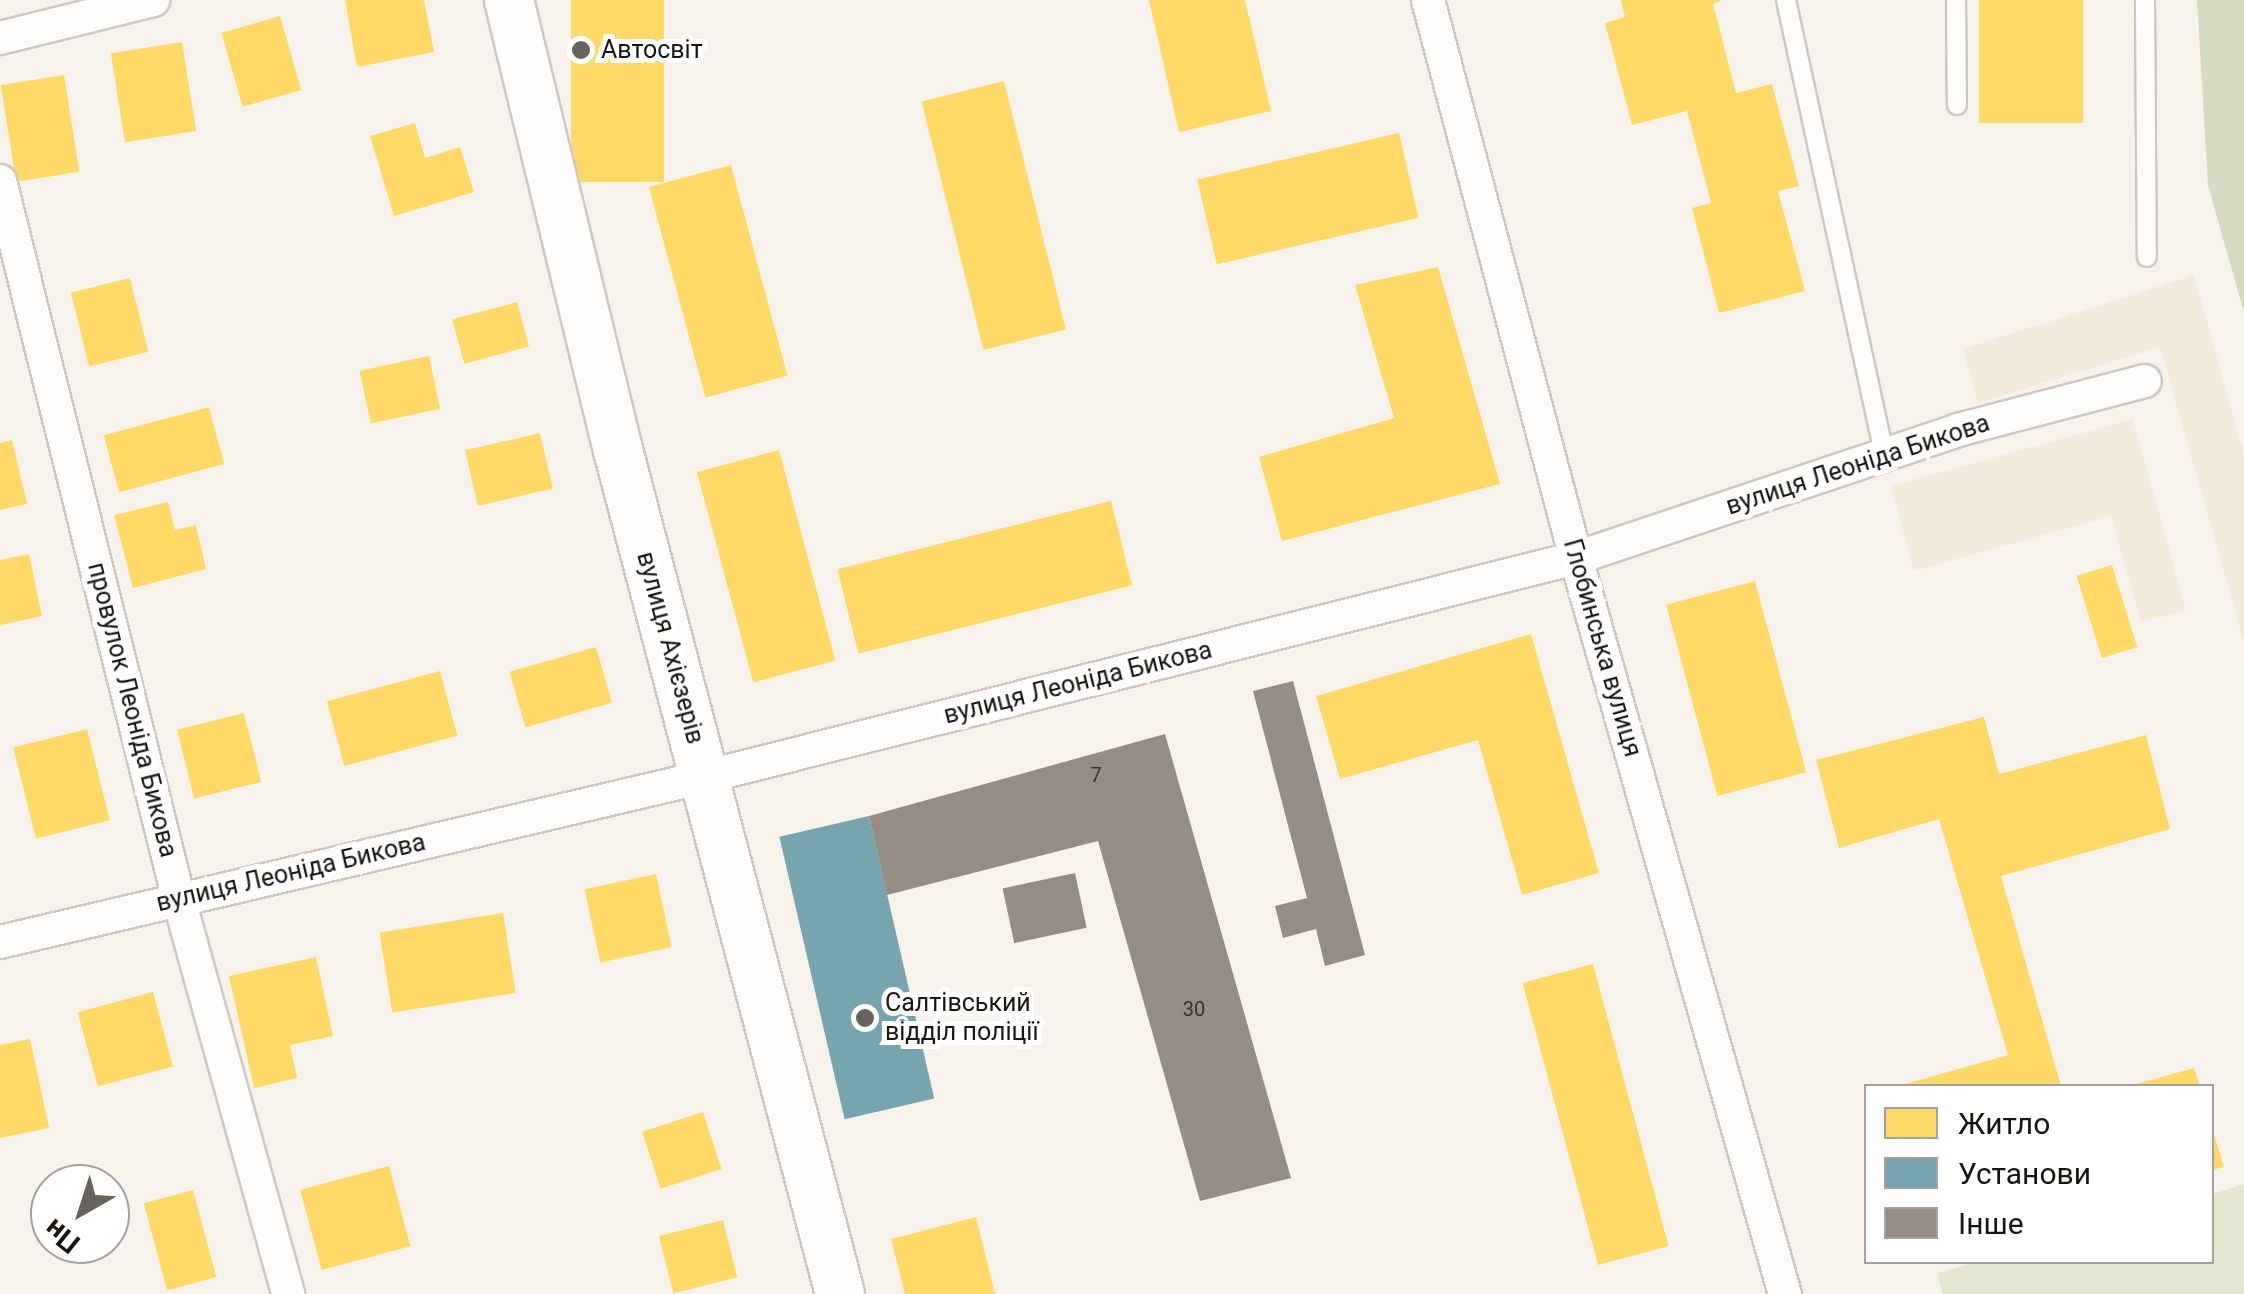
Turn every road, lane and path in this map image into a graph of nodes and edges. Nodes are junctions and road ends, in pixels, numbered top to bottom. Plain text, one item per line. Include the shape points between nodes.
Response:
1 (153, 0) edge
2 (509, 0) edge
3 (1428, 0) edge
4 (1786, 0) edge
5 (1956, 0) edge
6 (2146, 0) edge
7 (0, 38) edge
8 (1957, 105) dead end
9 (0, 181) edge
10 (2146, 257) dead end
11 (2145, 381) dead end
12 (1884, 454) junction
13 (1576, 558) junction
14 (704, 776) junction
15 (179, 900) junction
16 (0, 942) edge
17 (288, 1294) edge
18 (840, 1294) edge
19 (1784, 1294) edge

1 - 7 street
2 - 14 main road, вулиця Ахієзерів
3 - 13 street, Глобинська вулиця
4 - 12 lane
5 - 8 lane
6 - 10 lane
9 - 15 street, провулок Леоніда Бикова
11 - 12 street, вулиця Леоніда Бикова
12 - 13 street, вулиця Леоніда Бикова
13 - 14 street, вулиця Леоніда Бикова
13 - 19 street, Глобинська вулиця
14 - 15 street, вулиця Леоніда Бикова
14 - 18 main road, вулиця Ахієзерів
15 - 16 street, вулиця Леоніда Бикова
15 - 17 street, провулок Леоніда Бикова

